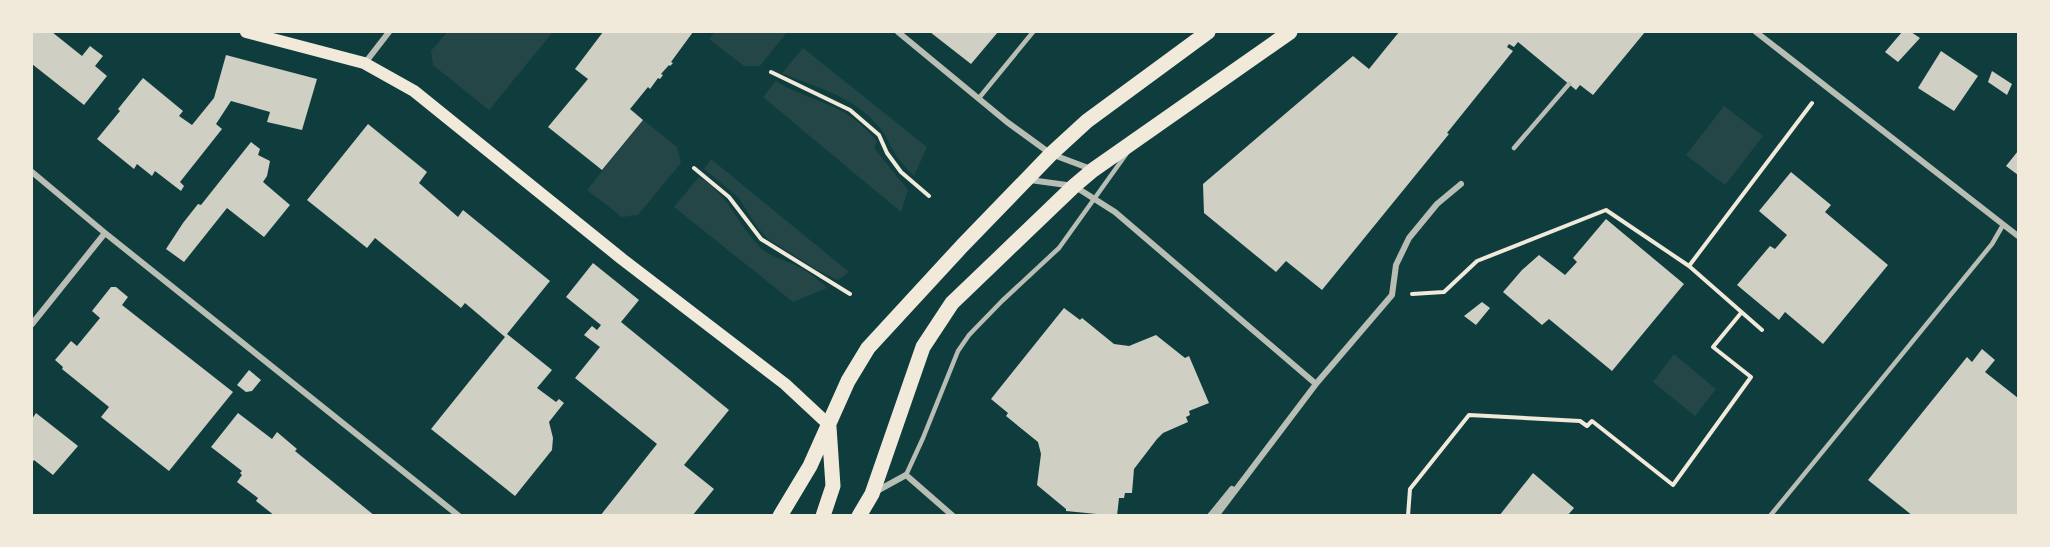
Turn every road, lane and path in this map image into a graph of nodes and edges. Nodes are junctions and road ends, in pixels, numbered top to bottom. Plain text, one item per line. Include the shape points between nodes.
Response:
1 (246, 32) edge
2 (389, 32) edge
3 (898, 32) edge
4 (1033, 32) edge
5 (1208, 32) edge
6 (1290, 32) edge
7 (1756, 32) edge
8 (364, 63) junction
9 (771, 72) dead end
10 (1569, 84) dead end
11 (1826, 86) junction
12 (979, 98) junction
13 (1136, 141) junction
14 (1514, 148) dead end
15 (1051, 154) junction
16 (694, 168) dead end
17 (1093, 170) junction
18 (32, 172) edge
19 (1026, 180) junction
20 (1461, 184) dead end
21 (1074, 186) junction
22 (929, 196) dead end
23 (1095, 198) junction
24 (2003, 225) junction
25 (105, 233) junction
26 (2019, 236) edge
27 (1689, 266) junction
28 (850, 294) dead end
29 (1392, 295) junction
30 (1741, 313) junction
31 (32, 324) edge
32 (1762, 330) dead end
33 (1316, 384) junction
34 (828, 424) junction
35 (906, 475) junction
36 (872, 494) junction
37 (1220, 514) edge
38 (459, 516) edge
39 (780, 516) edge
40 (823, 516) edge
41 (859, 516) edge
42 (952, 516) edge
43 (1210, 516) edge
44 (1407, 516) edge
45 (1770, 516) edge

1 - 8 main road
2 - 8 street
3 - 12 street
4 - 12 lane
5 - 15 main road via 1110,103
6 - 13 main road
7 - 11 street
8 - 34 main road via 414,91 785,384
9 - 22 path via 850,110 879,135 902,172
10 - 14 lane
11 - 24 street
11 - 27 path
12 - 15 street
13 - 17 main road
13 - 23 lane
15 - 17 street
15 - 19 main road
16 - 28 path via 729,197 761,239
17 - 21 main road
18 - 25 street
19 - 21 street
19 - 34 main road via 868,348
20 - 29 street via 1437,204 1409,238 1396,265
21 - 23 street
21 - 36 main road via 951,303 923,347
23 - 33 street
23 - 35 lane via 1059,248 1002,301 958,351
24 - 26 street
24 - 45 lane via 1992,244
25 - 31 street
25 - 38 street
27 - 29 path via 1606,210 1477,261 1444,292
27 - 30 path
29 - 33 street
30 - 32 path
30 - 44 path via 1713,347 1751,377 1673,484 1592,421 1587,426 1580,420 1469,415 1410,489
33 - 37 street
33 - 43 street
34 - 39 main road via 810,466
34 - 40 main road via 833,486
35 - 36 street
35 - 42 street
36 - 41 main road

